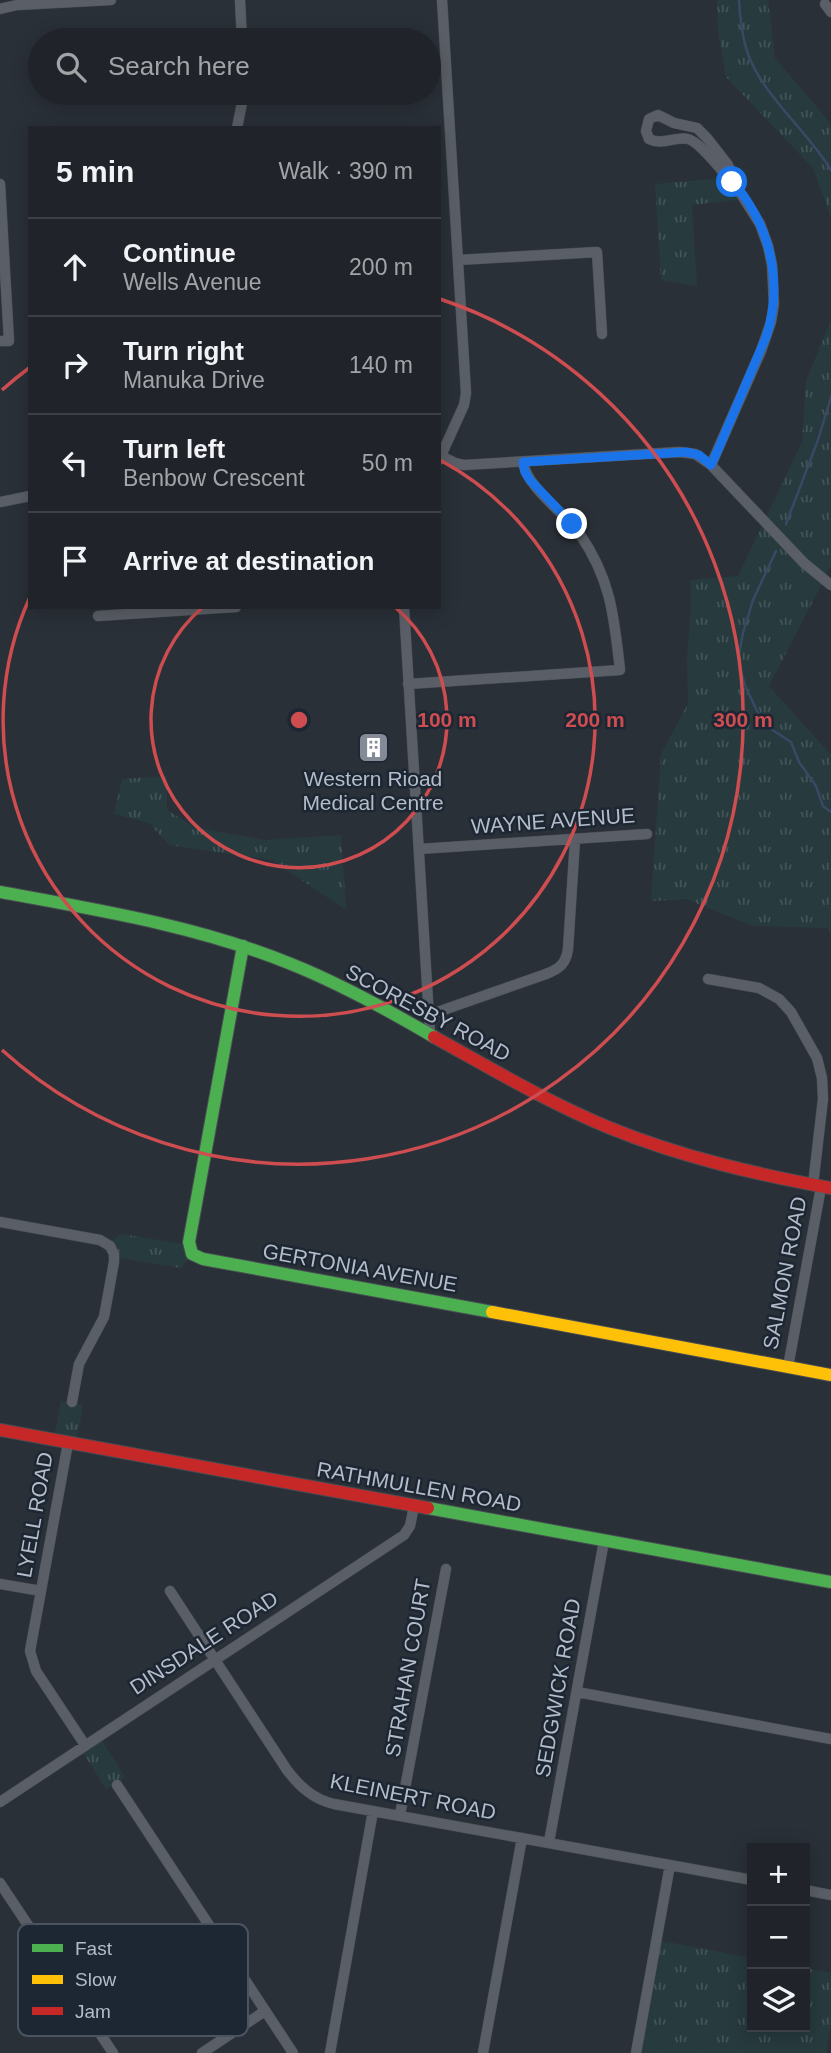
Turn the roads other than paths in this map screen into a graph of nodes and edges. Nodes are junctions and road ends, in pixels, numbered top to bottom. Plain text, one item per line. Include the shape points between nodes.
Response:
1 (111, 0) edge
2 (240, 0) edge
3 (442, 0) edge
4 (0, 9) edge
5 (241, 28) edge
6 (242, 105) edge
7 (237, 126) edge
8 (0, 184) edge
9 (736, 186) junction
10 (458, 260) junction
11 (602, 334) dead end
12 (0, 341) edge
13 (441, 456) edge
14 (441, 458) edge
15 (523, 462) junction
16 (711, 465) junction
17 (28, 496) edge
18 (0, 502) edge
19 (831, 585) edge
20 (205, 609) edge
21 (404, 609) edge
22 (98, 616) dead end
23 (408, 684) junction
24 (647, 834) dead end
25 (575, 839) junction
26 (419, 849) junction
27 (0, 892) edge
28 (243, 946) junction
29 (708, 979) dead end
30 (429, 1015) junction
31 (430, 1034) junction
32 (822, 1187) edge
33 (0, 1222) edge
34 (788, 1367) junction
35 (831, 1375) edge
36 (72, 1402) dead end
37 (0, 1430) edge
38 (68, 1443) junction
39 (414, 1506) junction
40 (604, 1541) junction
41 (446, 1569) dead end
42 (831, 1583) edge
43 (0, 1584) edge
44 (41, 1591) junction
45 (170, 1591) dead end
46 (215, 1660) junction
47 (577, 1692) junction
48 (831, 1739) edge
49 (85, 1745) junction
50 (117, 1785) dead end
51 (0, 1802) edge
52 (373, 1811) junction
53 (400, 1815) junction
54 (522, 1838) junction
55 (549, 1843) junction
56 (670, 1865) junction
57 (747, 1879) edge
58 (0, 1883) edge
59 (810, 1891) edge
60 (831, 1895) edge
61 (27, 1924) edge
62 (208, 1924) edge
63 (248, 1985) edge
64 (265, 2011) junction
65 (248, 2022) edge
66 (102, 2036) edge
67 (228, 2036) edge
68 (113, 2053) edge
69 (202, 2053) edge
70 (293, 2053) edge
71 (330, 2053) edge
72 (483, 2053) edge
73 (636, 2053) edge

1 - 4 street
2 - 5 street
3 - 10 street
6 - 7 street
8 - 12 street via 9,341
9 - 9 street via 693,140 649,139 649,119 658,115 697,128 728,164
9 - 16 street via 768,246 774,304 764,344
10 - 11 street via 597,252
10 - 13 street via 466,393
14 - 15 street via 464,465
15 - 16 street via 686,452
15 - 23 street via 527,476 572,524 599,568 613,610 620,670
16 - 19 street
17 - 18 street
20 - 22 street
21 - 23 street
23 - 26 street
24 - 25 street, WAYNE AVENUE
25 - 26 street, WAYNE AVENUE
25 - 30 street via 568,949 562,966
26 - 30 street
27 - 28 street, SCORESBY ROAD via 159,922
28 - 31 street, SCORESBY ROAD via 340,986
28 - 34 street, GERTONIA AVENUE via 189,1242 194,1256
29 - 32 street, SALMON ROAD via 759,988 779,999 817,1058 823,1099
30 - 31 street
31 - 32 street, SCORESBY ROAD via 611,1129 708,1163
32 - 34 street, SALMON ROAD
33 - 36 street via 100,1240 113,1250 104,1317 79,1364
34 - 35 street, GERTONIA AVENUE
37 - 38 street, RATHMULLEN ROAD
38 - 39 street, RATHMULLEN ROAD
38 - 44 street, LYELL ROAD
39 - 40 street, RATHMULLEN ROAD
39 - 46 street, DINSDALE ROAD via 404,1535
40 - 42 street, RATHMULLEN ROAD
40 - 47 street, SEDGWICK ROAD
41 - 53 street, STRAHAN COURT
43 - 44 street
44 - 49 street, LYELL ROAD via 32,1658
45 - 46 street, KLEINERT ROAD
46 - 49 street, DINSDALE ROAD
46 - 52 street, KLEINERT ROAD via 303,1788 328,1802
47 - 48 street
47 - 55 street, SEDGWICK ROAD
49 - 51 street, DINSDALE ROAD
50 - 62 street
52 - 53 street, KLEINERT ROAD
52 - 71 street
53 - 54 street, KLEINERT ROAD
54 - 55 street, KLEINERT ROAD
54 - 72 street
55 - 56 street, KLEINERT ROAD
56 - 57 street, KLEINERT ROAD
56 - 73 street
58 - 61 street
59 - 60 street
63 - 64 street
64 - 65 street
64 - 70 street
66 - 68 street
67 - 69 street

